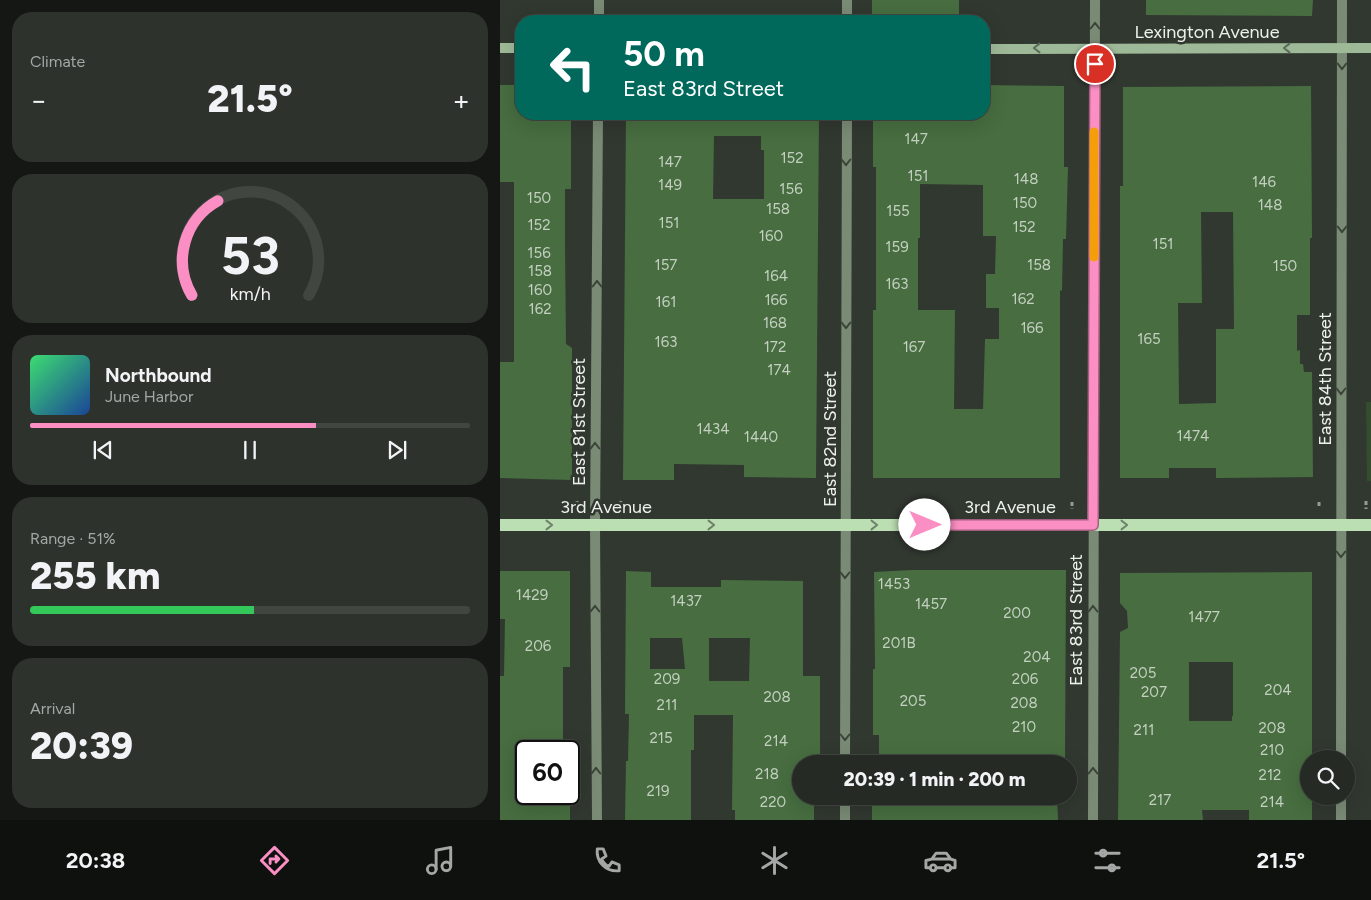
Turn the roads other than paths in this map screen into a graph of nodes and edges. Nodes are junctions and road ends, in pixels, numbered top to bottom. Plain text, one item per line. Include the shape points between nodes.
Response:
1 (599, 0) edge
2 (847, 0) edge
3 (1095, 0) edge
4 (1342, 0) edge
5 (599, 15) edge
6 (847, 15) edge
7 (500, 48) edge
8 (515, 48) edge
9 (990, 48) edge
10 (1095, 48) junction
11 (1342, 48) junction
12 (1371, 48) edge
13 (598, 120) edge
14 (846, 120) edge
15 (500, 525) edge
16 (595, 525) junction
17 (845, 525) junction
18 (1093, 525) junction
19 (1341, 525) junction
20 (1371, 525) edge
21 (1341, 750) edge
22 (845, 755) edge
23 (845, 805) edge
24 (1341, 805) edge
25 (597, 820) edge
26 (845, 820) edge
27 (1092, 820) edge
28 (1341, 820) edge

1 - 5 street
2 - 6 street
10 -> 3 street, East 83rd Street
4 - 11 street, East 84th Street
7 - 8 main road
10 -> 9 main road, Lexington Avenue
11 -> 10 main road, Lexington Avenue
10 - 18 street, East 83rd Street
11 - 12 main road, Lexington Avenue
11 -> 19 street, East 84th Street
16 -> 13 street, East 81st Street
14 -> 17 street, East 82nd Street
15 -> 16 main road, 3rd Avenue
16 -> 17 main road, 3rd Avenue
25 -> 16 street, East 81st Street
17 -> 18 main road, 3rd Avenue
17 -> 22 street, East 82nd Street
18 -> 19 main road, 3rd Avenue
27 -> 18 street, East 83rd Street
19 - 20 main road, 3rd Avenue
19 -> 21 street, East 84th Street
23 - 26 street
24 - 28 street

